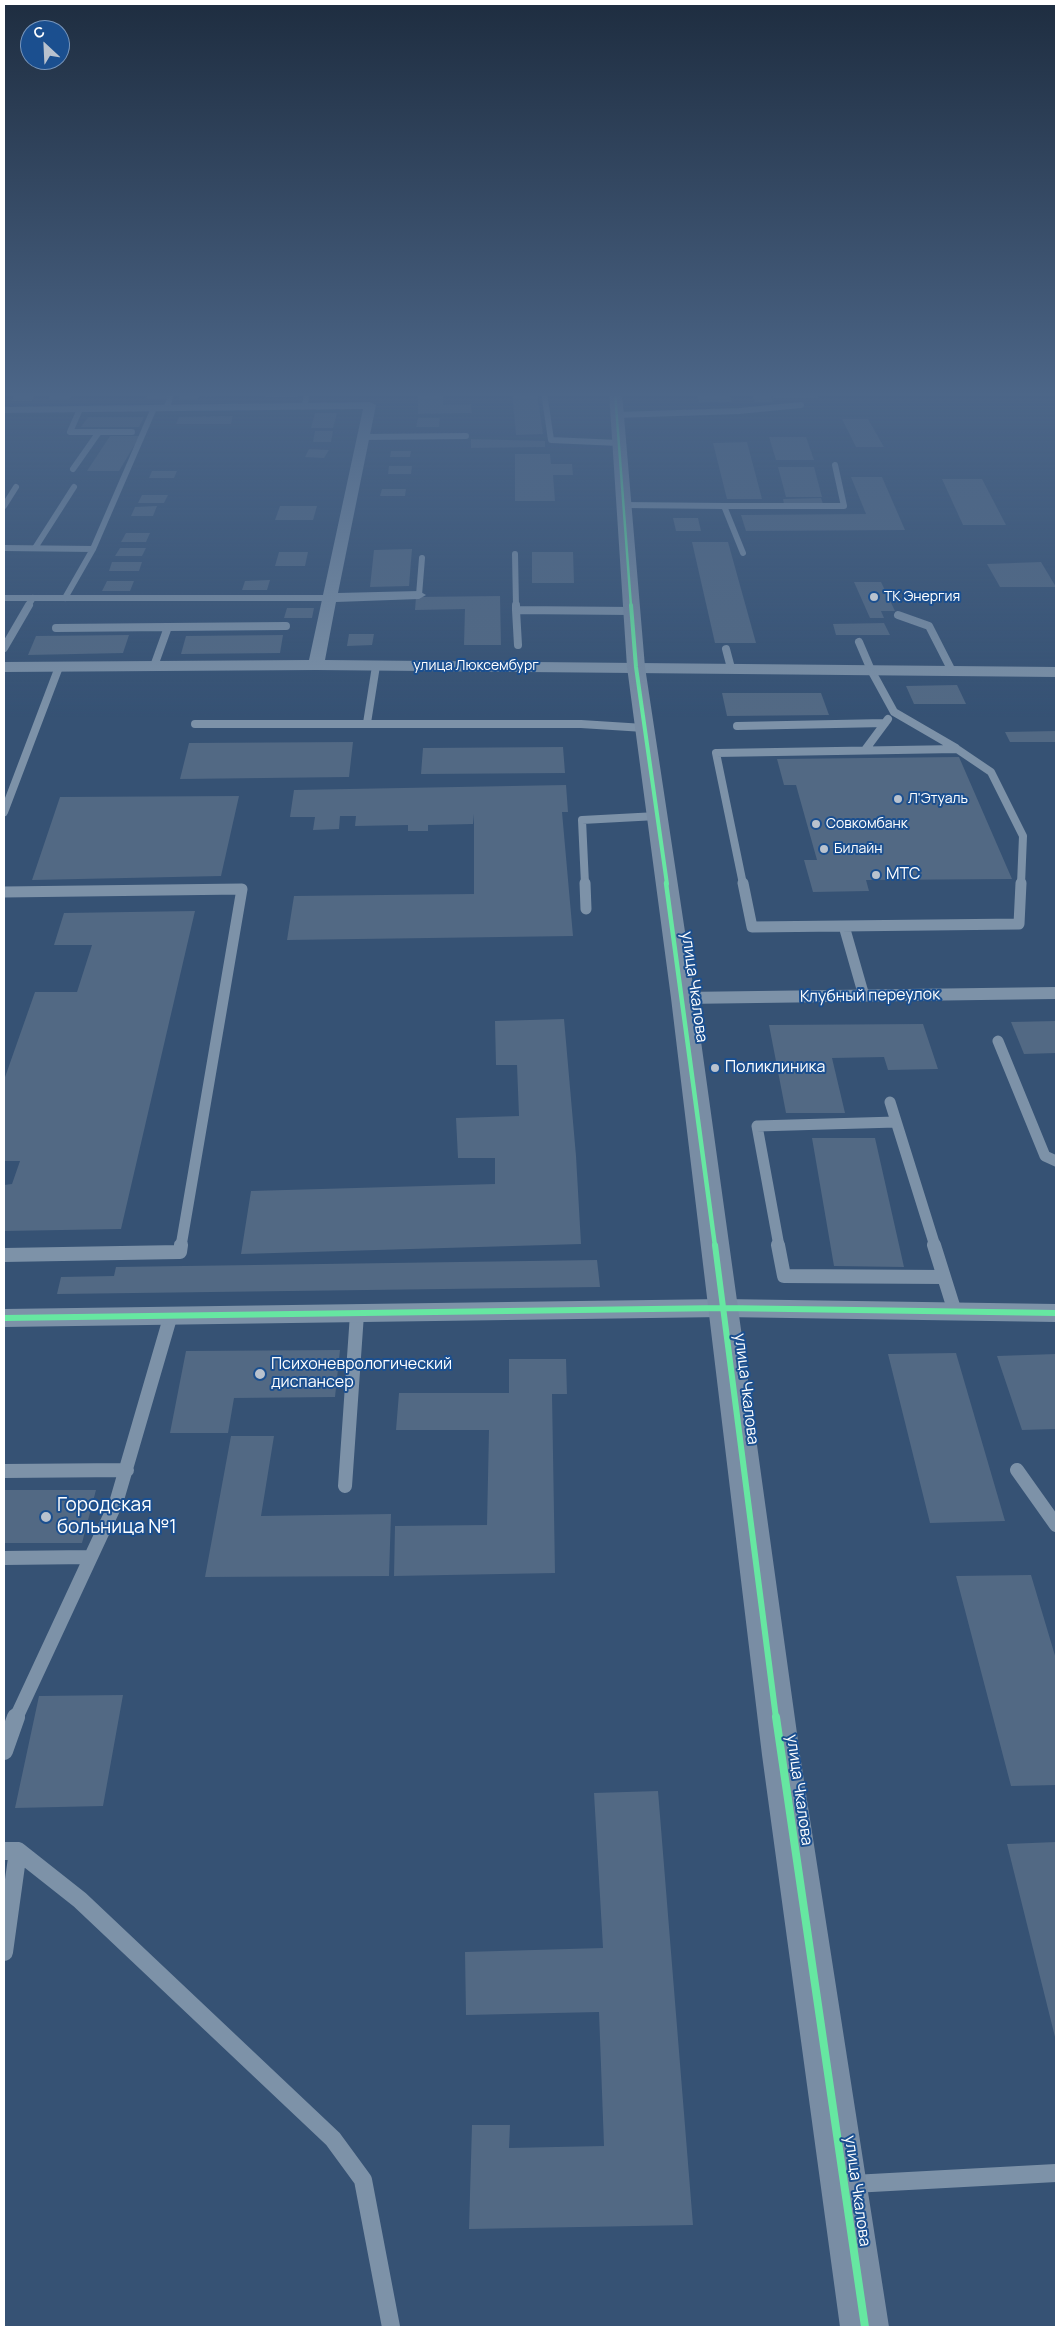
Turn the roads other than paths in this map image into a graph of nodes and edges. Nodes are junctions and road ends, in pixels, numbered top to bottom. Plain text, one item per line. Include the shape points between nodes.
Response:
1 (65, 501) edge
2 (116, 501) edge
3 (350, 501) edge
4 (624, 501) edge
5 (843, 501) edge
6 (624, 505) junction
7 (724, 506) junction
8 (4, 548) edge
9 (35, 548) junction
10 (93, 549) junction
11 (743, 553) dead end
12 (515, 554) dead end
13 (422, 558) dead end
14 (418, 596) joint
15 (4, 598) edge
16 (34, 598) junction
17 (65, 598) junction
18 (329, 598) junction
19 (516, 610) junction
20 (632, 611) junction
21 (898, 615) dead end
22 (286, 626) dead end
23 (168, 627) junction
24 (56, 628) dead end
25 (4, 629) edge
26 (15, 629) junction
27 (859, 642) dead end
28 (518, 645) dead end
29 (4, 648) edge
30 (726, 649) dead end
31 (316, 665) junction
32 (154, 666) junction
33 (376, 666) junction
34 (4, 667) edge
35 (59, 667) junction
36 (636, 667) junction
37 (731, 668) junction
38 (871, 670) junction
39 (952, 671) junction
40 (1056, 672) edge
41 (894, 712) junction
42 (367, 723) junction
43 (885, 723) junction
44 (195, 724) dead end
45 (737, 726) dead end
46 (644, 728) junction
47 (957, 749) junction
48 (865, 750) junction
49 (4, 812) edge
50 (657, 816) junction
51 (4, 892) edge
52 (586, 909) dead end
53 (844, 926) junction
54 (1056, 993) edge
55 (864, 996) junction
56 (684, 998) junction
57 (998, 1041) dead end
58 (890, 1102) dead end
59 (896, 1122) junction
60 (1056, 1161) edge
61 (4, 1255) edge
62 (944, 1277) junction
63 (723, 1308) junction
64 (954, 1312) junction
65 (1056, 1313) edge
66 (357, 1314) junction
67 (4, 1318) edge
68 (170, 1318) junction
69 (127, 1470) junction
70 (1017, 1470) dead end
71 (4, 1471) edge
72 (345, 1486) dead end
73 (1056, 1525) edge
74 (90, 1557) junction
75 (4, 1558) edge
76 (4, 1751) edge
77 (11, 1851) edge
78 (4, 1952) edge
79 (1056, 2173) edge
80 (844, 2184) junction
81 (391, 2327) edge
82 (865, 2327) edge

1 - 9 lane
2 - 10 lane
3 - 18 street
4 - 6 street, улица Чкалова
5 - 7 lane via 844,506
6 - 7 lane
6 - 20 street, улица Чкалова
7 - 11 lane
8 - 9 lane
9 - 10 lane
10 - 17 lane
12 - 19 lane
13 - 14 lane
14 - 18 street
15 - 16 lane
16 - 17 lane
16 - 26 lane
17 - 18 lane
18 - 31 street
19 - 20 lane
19 - 28 lane
20 - 36 street, улица Чкалова
21 - 39 lane via 929,626
22 - 23 lane
23 - 24 lane
23 - 32 lane
25 - 26 lane
26 - 29 lane
27 - 38 lane
30 - 37 lane
31 - 32 street, улица Люксембург
31 - 33 street, улица Люксембург
32 - 35 street, улица Люксембург
33 - 36 street, улица Люксембург
33 - 42 lane
34 - 35 street, улица Люксембург
35 - 49 lane
36 - 37 street, улица Люксембург
36 - 46 street, улица Чкалова
37 - 38 street, улица Люксембург
38 - 39 street, улица Люксембург
38 - 41 lane
39 - 40 street, улица Люксембург
41 - 43 lane
41 - 47 lane
42 - 44 lane
42 - 46 lane via 581,724
43 - 45 lane
43 - 48 lane
46 - 50 street, улица Чкалова
47 - 48 lane
47 - 53 lane via 992,772 1023,836 1019,924
48 - 53 lane via 716,753 752,927
50 - 52 lane via 582,820
50 - 56 street, улица Чкалова
51 - 61 lane via 242,889 180,1252
53 - 55 lane
54 - 55 street, Клубный переулок
55 - 56 street, Клубный переулок
56 - 63 street, улица Чкалова
57 - 60 lane via 1045,1156
58 - 59 lane
59 - 62 lane
59 - 62 lane via 757,1126 784,1276
62 - 64 lane
63 - 64 street
63 - 66 street
63 - 80 street, улица Чкалова via 781,1755
64 - 65 street
66 - 68 street
66 - 72 lane
67 - 68 street
68 - 69 lane
69 - 71 lane
69 - 74 lane via 116,1503
70 - 73 lane
74 - 75 lane
74 - 76 lane via 19,1708
77 - 78 lane
77 - 81 lane via 80,1900 333,2139 363,2180
79 - 80 lane
80 - 82 street, улица Чкалова

